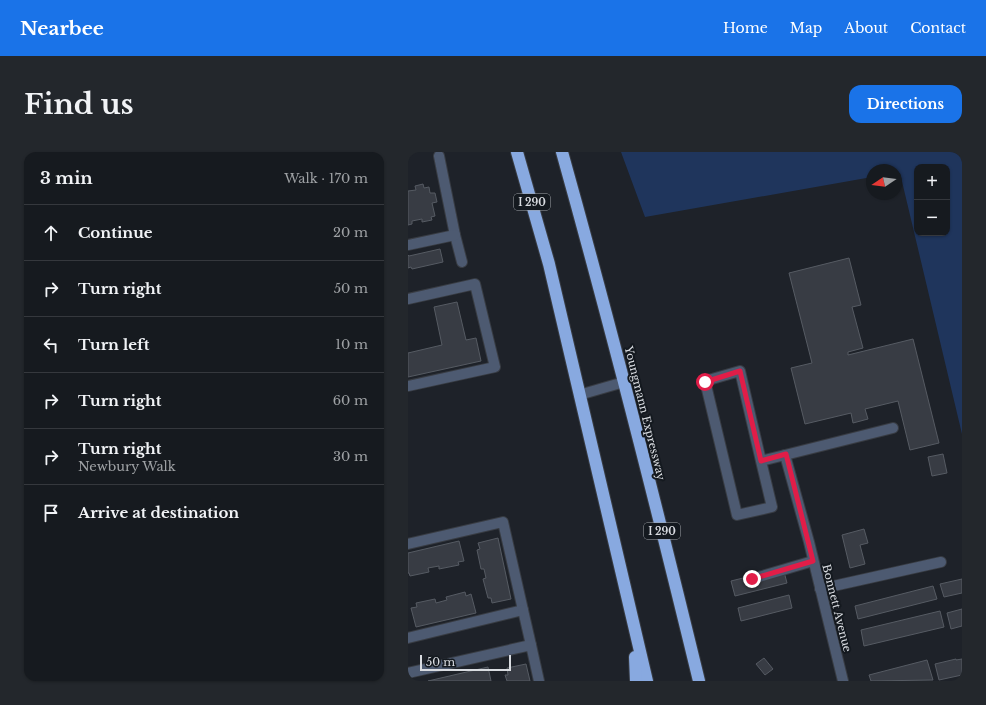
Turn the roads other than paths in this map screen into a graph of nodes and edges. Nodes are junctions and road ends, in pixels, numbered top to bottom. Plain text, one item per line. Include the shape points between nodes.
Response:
1 (517, 152) edge
2 (562, 152) edge
3 (439, 156) dead end
4 (455, 235) junction
5 (408, 245) edge
6 (462, 262) dead end
7 (408, 299) edge
8 (624, 382) junction
9 (408, 386) edge
10 (579, 394) junction
11 (892, 428) dead end
12 (786, 454) junction
13 (761, 461) junction
14 (408, 544) edge
15 (813, 561) junction
16 (942, 562) dead end
17 (752, 579) dead end
18 (820, 589) junction
19 (523, 610) junction
20 (633, 626) junction
21 (408, 638) edge
22 (531, 644) junction
23 (414, 675) edge
24 (540, 681) edge
25 (636, 681) edge
26 (647, 681) edge
27 (698, 681) edge
28 (843, 681) edge

1 - 10 highway, I 290 via 549,264
2 - 8 highway, Youngmann Expressway / I 290
3 - 4 street
4 - 5 street
4 - 6 street
7 - 9 street via 475,284 495,367
8 - 10 street
8 - 27 highway, Youngmann Expressway / I 290
10 - 20 highway, I 290
11 - 12 street
12 - 13 street
12 - 15 street, Bonnett Avenue
13 - 13 street via 740,371 705,382 737,515 772,507
14 - 19 street via 503,522
15 - 17 street
15 - 18 street, Bonnett Avenue
16 - 18 street
18 - 28 street, Bonnett Avenue
19 - 21 street
19 - 22 street
20 - 25 highway
20 - 26 highway, I 290
22 - 23 street
22 - 24 street

